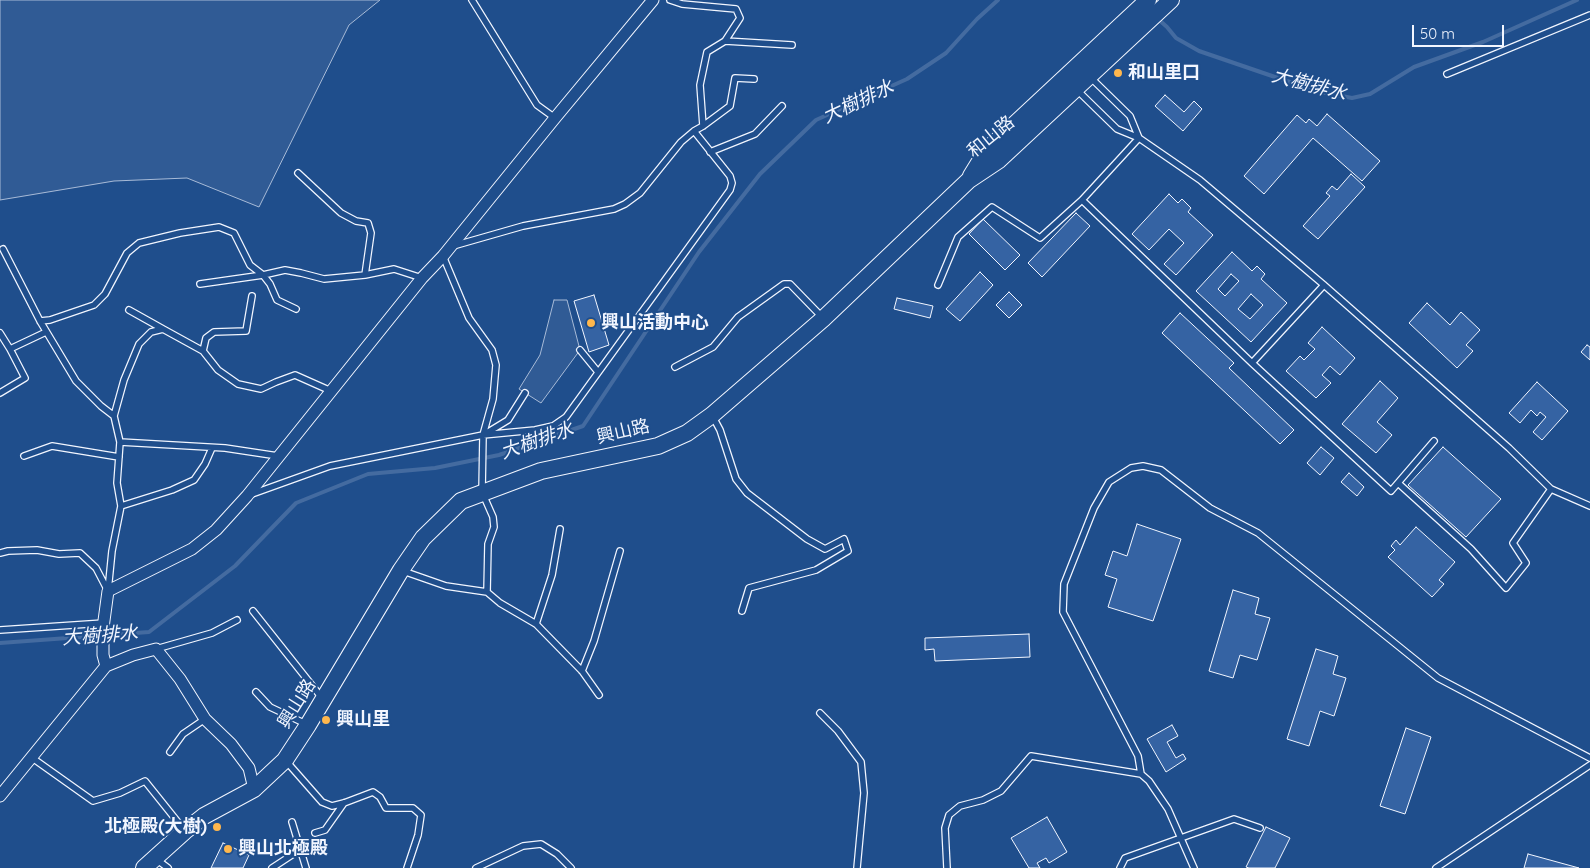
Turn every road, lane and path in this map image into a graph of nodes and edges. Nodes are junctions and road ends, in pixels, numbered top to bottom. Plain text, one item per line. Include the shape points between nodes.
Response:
1 (472, 0) edge
2 (653, 0) edge
3 (670, 0) edge
4 (1148, 0) edge
5 (1167, 4) edge
6 (1590, 15) edge
7 (1134, 25) junction
8 (725, 42) junction
9 (792, 45) dead end
10 (1071, 71) junction
11 (1447, 74) dead end
12 (1090, 76) junction
13 (754, 79) dead end
14 (1076, 89) junction
15 (782, 106) dead end
16 (555, 118) junction
17 (703, 126) junction
18 (694, 131) junction
19 (1139, 138) junction
20 (710, 152) junction
21 (298, 173) dead end
22 (969, 180) junction
23 (1082, 200) junction
24 (3, 249) dead end
25 (447, 251) junction
26 (263, 275) junction
27 (365, 275) junction
28 (422, 278) junction
29 (200, 284) dead end
30 (938, 285) dead end
31 (1324, 285) junction
32 (252, 296) dead end
33 (296, 309) dead end
34 (129, 310) dead end
35 (824, 319) junction
36 (40, 321) junction
37 (163, 329) junction
38 (0, 332) edge
39 (46, 332) junction
40 (10, 350) junction
41 (580, 350) dead end
42 (203, 351) junction
43 (1252, 363) junction
44 (675, 367) dead end
45 (598, 372) junction
46 (331, 390) junction
47 (0, 393) edge
48 (525, 393) dead end
49 (712, 415) junction
50 (114, 416) junction
51 (483, 435) junction
52 (1434, 441) dead end
53 (120, 442) junction
54 (212, 448) junction
55 (24, 456) dead end
56 (278, 456) junction
57 (119, 457) junction
58 (1398, 483) junction
59 (1551, 489) junction
60 (482, 492) junction
61 (247, 496) junction
62 (121, 506) junction
63 (1590, 506) edge
64 (560, 529) dead end
65 (620, 551) dead end
66 (0, 553) edge
67 (402, 570) junction
68 (108, 591) junction
69 (487, 592) junction
70 (253, 611) dead end
71 (742, 611) dead end
72 (237, 620) dead end
73 (536, 624) junction
74 (103, 626) junction
75 (0, 630) edge
76 (156, 649) junction
77 (104, 661) junction
78 (582, 671) junction
79 (256, 692) dead end
80 (599, 695) dead end
81 (323, 700) junction
82 (820, 713) dead end
83 (205, 719) junction
84 (308, 725) junction
85 (170, 752) dead end
86 (31, 757) junction
87 (1590, 758) edge
88 (285, 760) junction
89 (1590, 765) edge
90 (1140, 774) junction
91 (254, 789) junction
92 (0, 796) edge
93 (344, 804) junction
94 (292, 822) dead end
95 (1260, 828) dead end
96 (184, 830) junction
97 (315, 833) dead end
98 (1180, 838) junction
99 (301, 849) junction
100 (149, 863) edge
101 (168, 868) edge
102 (272, 868) edge
103 (306, 868) edge
104 (407, 868) edge
105 (476, 868) edge
106 (571, 868) edge
107 (857, 868) edge
108 (947, 868) edge
109 (1120, 868) edge
110 (1194, 868) edge
111 (1436, 868) edge

1 - 16 lane via 536,105
2 - 16 street
3 - 8 lane via 736,9 740,18
4 - 7 main road
5 - 7 main road
6 - 11 lane
7 - 10 main road, 和山路
7 - 12 main road, 和山路
8 - 9 lane
8 - 17 lane via 707,52 700,85
10 - 12 lane
10 - 14 lane
10 - 22 main road, 和山路 via 987,150
12 - 14 main road, 和山路
12 - 19 lane via 1130,116
13 - 17 lane via 734,78 730,106
14 - 19 lane via 1117,129
14 - 22 main road, 和山路 via 999,160
15 - 20 lane via 755,134
16 - 25 street
17 - 18 lane
18 - 20 lane
18 - 25 lane via 681,142 640,193 625,204 614,209 523,226
19 - 23 lane
19 - 31 lane via 1200,180
20 - 45 lane via 730,176 730,190
21 - 27 lane via 341,213 368,223 371,233
22 - 35 main road, 興山路
23 - 30 lane via 1040,238 992,207 958,237
23 - 43 lane
24 - 36 lane
25 - 28 street
25 - 51 lane via 469,318 492,350 496,365 493,399
26 - 27 lane via 285,270 324,279
26 - 29 lane
26 - 33 lane via 277,300
26 - 36 lane via 250,265 234,232 219,227 180,233 139,243 127,253 105,294 94,305
27 - 28 lane via 394,269
28 - 46 street
31 - 43 lane
31 - 59 lane
32 - 42 lane via 246,331 214,332 206,338
34 - 37 lane
35 - 44 lane via 790,284 784,284 738,317 713,347
35 - 49 main road, 興山路
36 - 39 lane
37 - 42 lane
37 - 50 lane via 151,332 139,344
38 - 40 lane
39 - 40 lane
39 - 50 lane via 76,381
40 - 47 lane via 25,378
41 - 45 lane
42 - 46 lane via 218,370 238,384 261,389 294,375
43 - 58 lane via 1391,491
45 - 51 lane via 566,417 553,426
46 - 56 street
48 - 51 lane via 508,420
49 - 60 main road, 興山路 via 687,433 658,446 541,471
49 - 71 lane via 736,479 747,493 824,549 844,539 848,551 816,570 749,588
50 - 53 lane
51 - 60 lane
51 - 61 lane via 330,466
52 - 58 lane
53 - 54 lane
53 - 57 lane
54 - 56 lane
54 - 62 lane via 194,480
55 - 57 lane via 52,446
56 - 61 street
57 - 62 lane via 117,483
58 - 59 lane via 1471,549 1506,588 1526,562 1513,543
59 - 63 lane
60 - 67 main road, 興山路 via 461,501 429,531
60 - 69 lane via 494,527 488,544
61 - 68 street via 216,530 192,549
62 - 68 lane
64 - 73 lane via 552,575
65 - 78 lane
66 - 68 lane via 37,550 80,553 96,568
67 - 69 lane via 446,586
67 - 81 main road, 興山路
68 - 74 street
69 - 73 lane via 500,604
70 - 81 lane
72 - 76 lane via 212,633
73 - 78 lane
74 - 75 lane
74 - 77 street
76 - 77 street
76 - 83 street
77 - 86 street
78 - 80 lane
79 - 84 lane via 270,707
81 - 84 main road, 興山路
82 - 107 lane via 861,762 864,793
83 - 85 lane via 183,734
83 - 91 street via 250,768
84 - 88 main road, 興山路
86 - 92 street
86 - 96 lane via 93,801 145,781
87 - 90 lane via 1438,678 1258,533 1210,508 1161,470 1143,466 1131,468 1109,482 1094,508 1064,584 1063,612 1138,756
88 - 91 main road, 興山路
88 - 93 lane via 322,802 332,806
89 - 111 lane
90 - 98 lane via 1149,781 1168,809
90 - 108 lane via 1031,756 1001,791 960,806 948,815 945,828
91 - 96 main road, 興山路
93 - 97 lane via 326,830
93 - 104 lane via 373,792 386,808 413,808 421,815
94 - 99 lane
95 - 98 lane via 1234,819
96 - 100 main road, 興山路
98 - 109 lane via 1125,858
98 - 110 lane
99 - 102 lane
99 - 103 lane
100 - 101 lane
105 - 106 lane via 523,846 540,844

